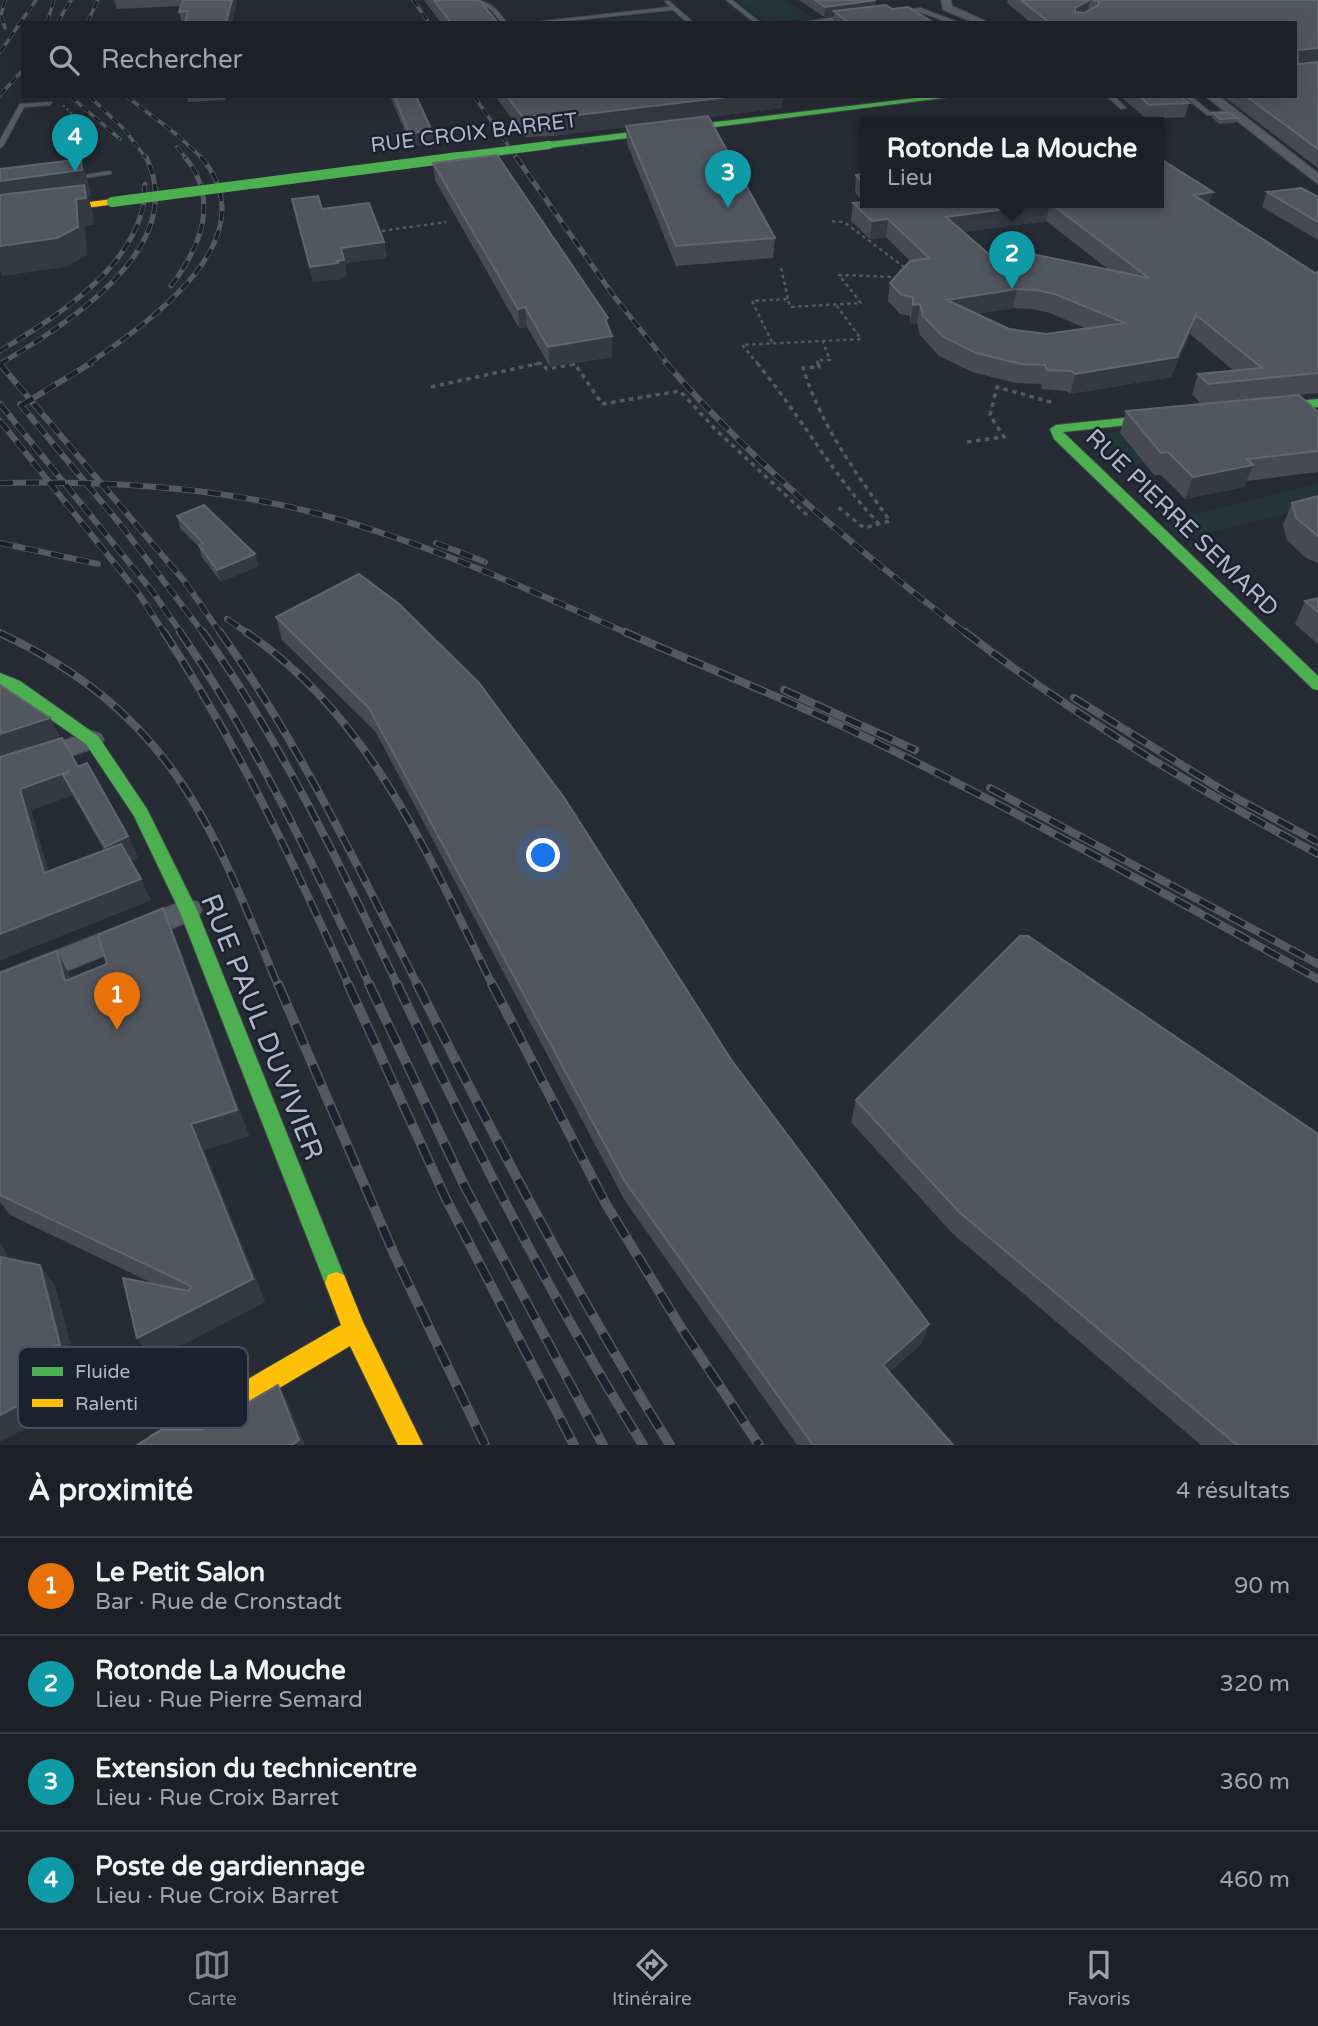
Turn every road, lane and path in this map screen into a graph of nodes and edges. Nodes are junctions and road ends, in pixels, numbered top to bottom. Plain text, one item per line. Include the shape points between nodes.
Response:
1 (477, 0) edge
2 (664, 0) edge
3 (729, 0) edge
4 (946, 0) edge
5 (673, 8) junction
6 (889, 13) edge
7 (863, 16) edge
8 (503, 21) edge
9 (547, 21) edge
10 (689, 21) edge
11 (756, 21) edge
12 (826, 21) edge
13 (951, 21) edge
14 (980, 21) edge
15 (924, 98) edge
16 (1112, 98) edge
17 (1189, 98) edge
18 (1213, 98) edge
19 (59, 100) dead end
20 (50, 103) dead end
21 (1123, 108) dead end
22 (1232, 113) junction
23 (67, 124) dead end
24 (0, 146) edge
25 (109, 173) dead end
26 (66, 179) edge
27 (1318, 180) edge
28 (0, 217) edge
29 (829, 221) dead end
30 (446, 222) dead end
31 (382, 231) edge
32 (781, 268) dead end
33 (788, 299) junction
34 (837, 306) junction
35 (772, 342) junction
36 (823, 342) junction
37 (431, 387) dead end
38 (1054, 403) dead end
39 (1318, 403) edge
40 (1249, 410) edge
41 (1193, 415) edge
42 (967, 442) dead end
43 (837, 506) dead end
44 (807, 515) dead end
45 (878, 523) junction
46 (0, 678) edge
47 (1318, 685) edge
48 (92, 740) junction
49 (0, 771) edge
50 (188, 910) junction
51 (0, 985) edge
52 (355, 1330) junction
53 (248, 1393) edge
54 (188, 1428) edge
55 (159, 1445) edge
56 (411, 1445) edge

1 - 8 lane
2 - 5 lane
3 - 11 lane
4 - 14 street via 947,8
5 - 9 lane
5 - 10 lane
6 - 13 lane via 920,10
7 - 12 lane
15 - 28 street, RUE CROIX BARRET, bridge via 865,102
16 - 21 lane
17 - 22 lane via 1209,114
18 - 22 street
19 - 23 path via 80,122
20 - 24 lane via 22,105
22 - 27 street
25 - 26 lane
29 - 34 path via 844,222 904,267 896,277 839,275 861,303
30 - 31 path
32 - 33 path
33 - 34 path via 790,307
33 - 35 path via 752,300
34 - 36 path via 861,339
35 - 36 path
35 - 45 path via 742,345 780,391 848,491
36 - 45 path via 830,360 817,360 819,367 803,368 808,388 845,456 890,521
37 - 44 path via 541,363 547,369 575,364 602,404 680,391
38 - 42 path via 997,387 990,415 1004,437
39 - 40 street
41 - 47 street, RUE PIERRE SEMARD via 1056,429 1058,436
43 - 45 path via 864,528
46 - 48 street, RUE PAUL DUVIVIER
48 - 49 street
48 - 50 street, RUE PAUL DUVIVIER via 141,813
50 - 51 street
50 - 52 street, RUE PAUL DUVIVIER
52 - 53 street
52 - 56 street, RUE PAUL DUVIVIER
54 - 55 street

